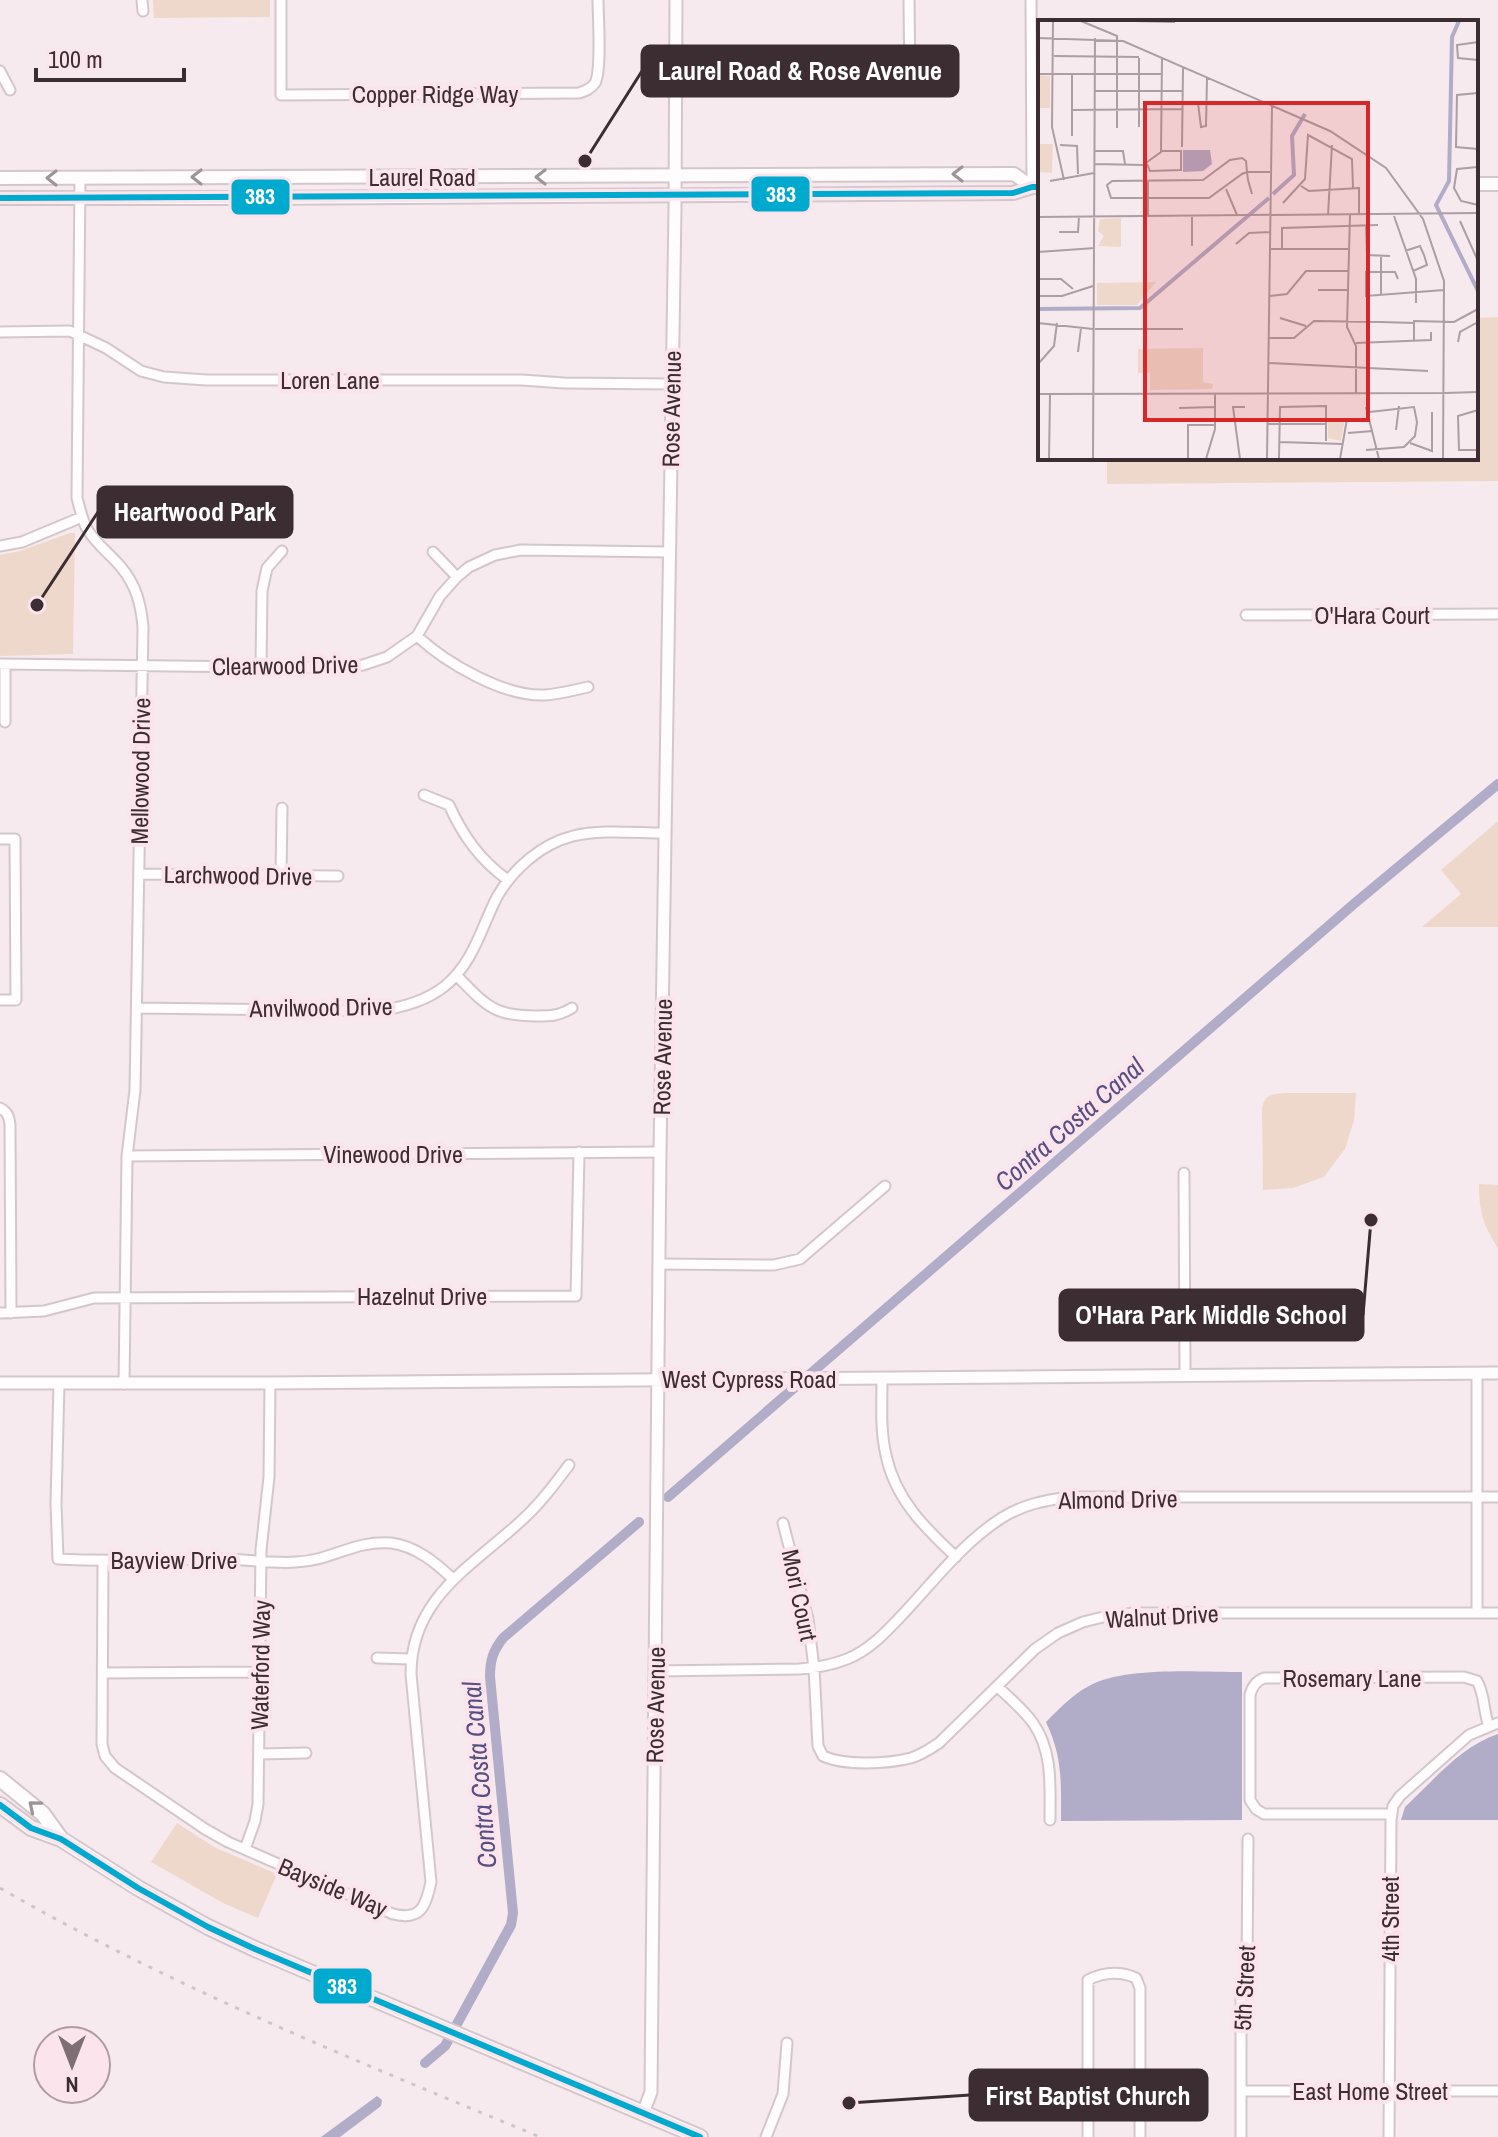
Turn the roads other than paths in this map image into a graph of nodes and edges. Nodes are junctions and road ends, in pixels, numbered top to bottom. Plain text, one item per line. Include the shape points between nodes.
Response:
1 (142, 0) edge
2 (281, 0) edge
3 (598, 0) edge
4 (676, 0) edge
5 (909, 0) edge
6 (1031, 0) edge
7 (143, 11) dead end
8 (0, 71) edge
9 (1036, 87) edge
10 (10, 90) dead end
11 (826, 90) dead end
12 (675, 176) junction
13 (296, 177) junction
14 (0, 178) edge
15 (80, 178) junction
16 (1036, 187) edge
17 (675, 195) junction
18 (0, 198) edge
19 (80, 198) junction
20 (253, 198) junction
21 (0, 332) edge
22 (78, 334) junction
23 (672, 384) junction
24 (82, 517) junction
25 (0, 546) edge
26 (282, 551) dead end
27 (433, 552) dead end
28 (668, 552) junction
29 (457, 577) junction
30 (1498, 614) edge
31 (1246, 615) dead end
32 (417, 636) junction
33 (2, 664) edge
34 (142, 666) junction
35 (261, 667) junction
36 (588, 687) dead end
37 (5, 722) dead end
38 (424, 795) dead end
39 (282, 808) dead end
40 (665, 833) junction
41 (0, 839) edge
42 (139, 874) junction
43 (281, 876) junction
44 (338, 876) dead end
45 (508, 880) junction
46 (456, 975) junction
47 (0, 1000) edge
48 (137, 1008) junction
49 (572, 1008) dead end
50 (2, 1109) edge
51 (579, 1152) junction
52 (660, 1152) junction
53 (127, 1156) junction
54 (1184, 1173) dead end
55 (885, 1186) dead end
56 (5, 1210) edge
57 (659, 1264) junction
58 (125, 1298) junction
59 (5, 1313) edge
60 (1477, 1373) junction
61 (1498, 1373) edge
62 (1185, 1374) junction
63 (658, 1379) junction
64 (882, 1379) junction
65 (0, 1383) edge
66 (59, 1383) junction
67 (270, 1383) junction
68 (124, 1384) junction
69 (569, 1465) dead end
70 (1498, 1497) edge
71 (1477, 1498) junction
72 (783, 1523) dead end
73 (956, 1557) junction
74 (103, 1560) junction
75 (261, 1561) junction
76 (453, 1579) junction
77 (1477, 1613) junction
78 (1498, 1613) edge
79 (377, 1658) dead end
80 (411, 1659) junction
81 (814, 1668) junction
82 (655, 1671) junction
83 (260, 1672) junction
84 (103, 1673) junction
85 (997, 1686) junction
86 (1494, 1724) edge
87 (306, 1753) dead end
88 (259, 1754) junction
89 (0, 1779) edge
90 (0, 1805) edge
91 (1391, 1814) junction
92 (1050, 1820) dead end
93 (61, 1839) junction
94 (1248, 1839) dead end
95 (245, 1849) junction
96 (787, 2043) dead end
97 (1242, 2091) junction
98 (1389, 2091) junction
99 (1498, 2091) edge
100 (643, 2113) junction
101 (700, 2137) edge
102 (766, 2137) edge
103 (1088, 2137) edge
104 (1140, 2137) edge
105 (1241, 2137) edge
106 (1389, 2137) edge

1 - 7 street
2 - 3 street, Copper Ridge Way via 281,95 579,93 596,81
4 - 12 street, Rose Avenue
5 - 11 street via 910,90
6 - 9 street
8 - 10 street
9 - 16 street
12 -> 13 main road, Laurel Road
16 -> 12 main road, Laurel Road via 1014,174
12 - 17 street, Rose Avenue
13 -> 15 main road, Laurel Road
13 - 20 main road via 256,185
15 -> 14 main road, Laurel Road
15 - 19 street, Mellowood Drive
16 - 17 main road, Laurel Road via 1013,193
17 - 20 main road, Laurel Road
17 - 23 street, Rose Avenue
18 - 19 main road, Laurel Road
19 - 20 main road, Laurel Road
19 - 22 street, Mellowood Drive
21 - 22 street, Loren Lane
22 - 23 street, Loren Lane via 141,371 164,377
22 - 24 street, Mellowood Drive via 76,486
23 - 28 street, Rose Avenue
24 - 25 street
24 - 34 street, Mellowood Drive via 135,588 141,606
26 - 35 street via 267,568 262,591
27 - 29 street
28 - 29 street, Clearwood Drive via 521,550 495,555
28 - 40 street, Rose Avenue
29 - 32 street, Clearwood Drive
30 - 31 street, O'Hara Court
32 - 35 street, Clearwood Drive via 387,657 363,665
32 - 36 street via 446,660 501,687 545,695
33 - 34 street, Clearwood Drive
33 - 37 street
34 - 35 street, Clearwood Drive
34 - 42 street, Mellowood Drive
38 - 45 street via 449,805 481,858
39 - 43 street
40 - 45 street, Anvilwood Drive via 571,837 541,850
40 - 52 street, Rose Avenue
41 - 47 street via 15,839 16,1000
42 - 43 street, Larchwood Drive
42 - 48 street, Mellowood Drive
43 - 44 street, Larchwood Drive
45 - 46 street, Anvilwood Drive via 476,947
46 - 48 street, Anvilwood Drive via 415,1003 376,1011
46 - 49 street via 489,1006 512,1016 558,1016
48 - 53 street, Mellowood Drive
50 - 56 street via 10,1125
51 - 52 street, Vinewood Drive
51 - 53 street, Vinewood Drive
51 - 58 street, Hazelnut Drive via 576,1296
52 - 57 street, Rose Avenue
53 - 58 street, Mellowood Drive
54 - 62 street
55 - 57 street via 800,1259 774,1265
56 - 59 street
57 - 63 street, Rose Avenue
58 - 59 street
58 - 68 street, Mellowood Drive
60 - 61 street, West Cypress Road
60 - 62 street, West Cypress Road
60 - 71 street
62 - 64 street, West Cypress Road
63 - 64 street, West Cypress Road
63 - 67 street, West Cypress Road
63 - 82 street, Rose Avenue
64 - 73 street via 883,1434 891,1472 912,1513
65 - 66 street, West Cypress Road
66 - 68 street, West Cypress Road
66 - 74 street, Bayview Drive via 56,1558
67 - 68 street, West Cypress Road
67 - 75 street, Waterford Way
69 - 76 street, Bayside Way via 542,1501
70 - 71 street, Almond Drive
71 - 73 street, Almond Drive via 1070,1497 1024,1506 1002,1517
71 - 77 street
72 - 81 street, Mori Court via 804,1598
73 - 81 street, Almond Drive via 882,1637 848,1659
74 - 75 street, Bayview Drive
74 - 84 street, Bayside Way
75 - 76 street, Bayview Drive via 321,1559 356,1545 395,1544 430,1559
75 - 83 street, Waterford Way
76 - 80 street, Bayside Way via 432,1602
77 - 78 street, Walnut Drive
77 - 85 street, Walnut Drive via 1107,1616 1046,1641
79 - 80 street
80 - 95 street, Bayside Way via 431,1861 431,1882 421,1909 406,1917 393,1914
81 - 82 street, Almond Drive
81 - 85 street, Walnut Drive via 818,1746 823,1756 845,1762 892,1761 925,1752
82 - 100 street, Rose Avenue via 651,2092
83 - 84 street
83 - 88 street, Waterford Way
84 - 95 street, Bayside Way via 105,1756 205,1829
85 - 92 street via 1043,1740
86 - 91 street via 1469,1735 1400,1796
86 - 91 street, Rosemary Lane via 1485,1715 1482,1688 1464,1677 1258,1681 1250,1695 1250,1800 1256,1809 1264,1814
87 - 88 street
88 - 95 street, Waterford Way via 258,1804
93 -> 89 main road via 43,1814
90 - 93 main road via 31,1828
91 - 98 street, 4th Street
93 - 100 main road via 208,1927
94 - 97 street, 5th Street
96 - 102 street via 783,2094
97 - 98 street, East Home Street
97 - 105 street, 5th Street
98 - 99 street, East Home Street
98 - 106 street, 4th Street
100 - 101 main road
103 - 104 street via 1088,1980 1124,1973 1136,1978 1140,1988

